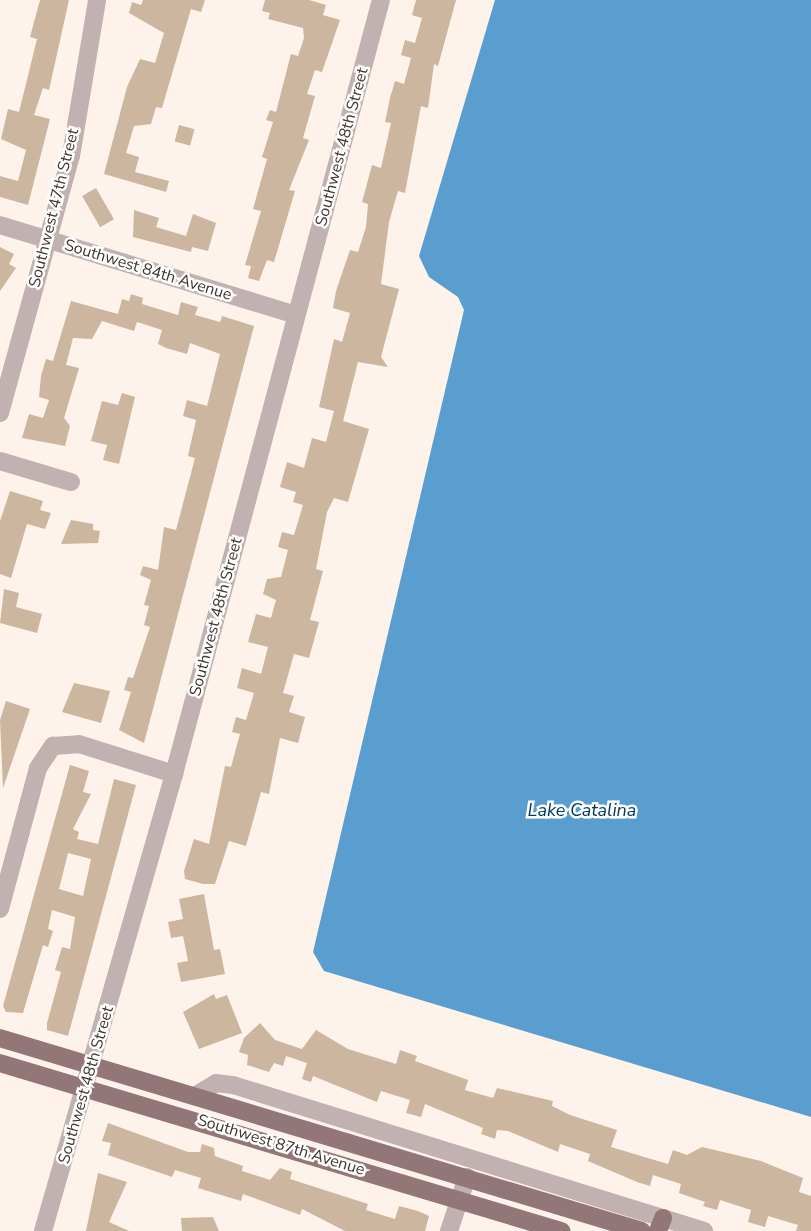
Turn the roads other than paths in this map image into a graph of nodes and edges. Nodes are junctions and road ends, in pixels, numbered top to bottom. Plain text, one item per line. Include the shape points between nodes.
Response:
1 (97, 0) edge
2 (381, 0) edge
3 (0, 225) edge
4 (47, 239) junction
5 (296, 315) junction
6 (0, 414) edge
7 (0, 461) edge
8 (72, 482) dead end
9 (174, 774) junction
10 (0, 909) edge
11 (0, 1038) edge
12 (0, 1063) edge
13 (93, 1064) junction
14 (86, 1087) junction
15 (198, 1094) junction
16 (467, 1177) junction
17 (459, 1200) junction
18 (660, 1225) edge
19 (43, 1231) edge
20 (449, 1231) edge
21 (561, 1231) edge
22 (642, 1231) edge
23 (704, 1231) edge

1 - 4 street, Southwest 47th Street via 71,156
2 - 5 street, Southwest 48th Street
3 - 4 street, Southwest 84th Avenue
4 - 5 street, Southwest 84th Avenue
4 - 6 street, Southwest 47th Street
5 - 9 street, Southwest 48th Street
7 - 8 street
9 - 10 street via 86,746 58,743 38,768
9 - 13 street, Southwest 48th Street
11 - 13 main road, Southwest 87th Avenue
12 - 14 main road, Southwest 87th Avenue
13 - 14 street, Southwest 48th Street
13 - 15 main road, Southwest 87th Avenue
14 - 17 main road, Southwest 87th Avenue
14 - 19 street, Southwest 48th Street
15 - 16 main road, Southwest 87th Avenue
15 - 18 street, Southwest 87th Avenue via 216,1083 233,1085
16 - 17 street
16 - 22 main road, Southwest 87th Avenue
17 - 20 street
17 - 21 main road, Southwest 87th Avenue
18 - 23 street, Southwest 87th Avenue

